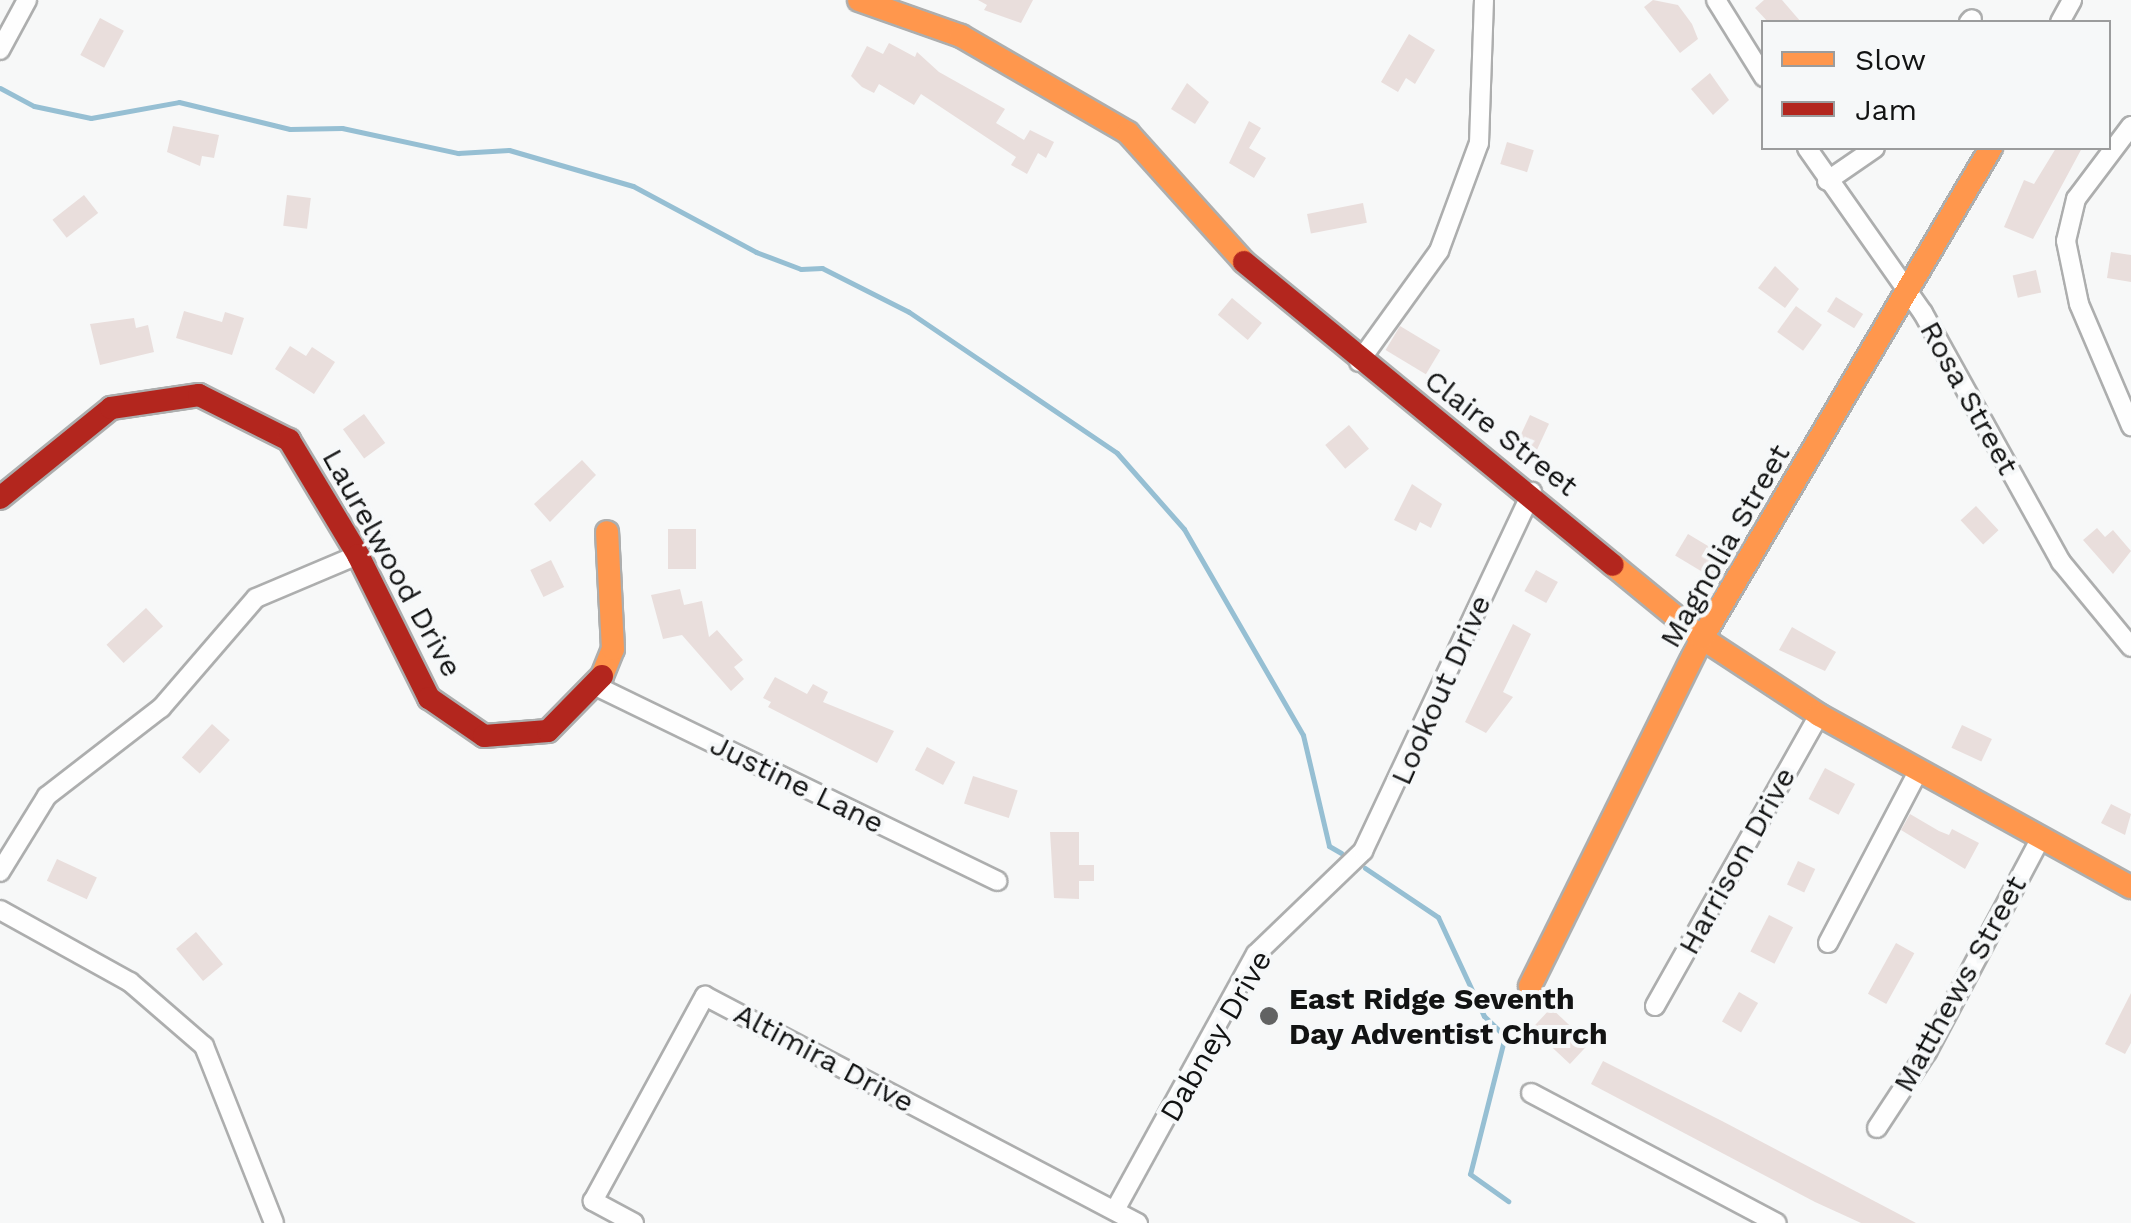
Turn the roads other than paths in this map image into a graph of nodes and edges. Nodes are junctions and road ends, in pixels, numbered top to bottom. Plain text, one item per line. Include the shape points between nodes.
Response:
1 (27, 0) edge
2 (860, 0) edge
3 (1484, 0) edge
4 (1716, 0) edge
5 (0, 50) edge
6 (1761, 72) edge
7 (2131, 126) edge
8 (1807, 150) edge
9 (1872, 150) edge
10 (1991, 150) edge
11 (1828, 181) junction
12 (1910, 296) junction
13 (1359, 362) junction
14 (2131, 426) edge
15 (1532, 492) junction
16 (0, 498) edge
17 (607, 532) dead end
18 (358, 555) junction
19 (1702, 638) junction
20 (2130, 645) edge
21 (598, 687) junction
22 (1820, 715) junction
23 (1919, 770) junction
24 (2041, 838) junction
25 (0, 872) edge
26 (1336, 878) joint
27 (997, 881) dead end
28 (2131, 888) edge
29 (0, 910) edge
30 (1828, 943) dead end
31 (1530, 986) dead end
32 (1655, 1006) dead end
33 (1531, 1093) dead end
34 (1877, 1128) dead end
35 (1115, 1210) junction
36 (274, 1223) edge
37 (634, 1223) edge
38 (1138, 1223) edge
39 (1777, 1223) edge

1 - 5 street
2 - 13 street, Claire Street via 960,36 1128,133 1242,260
3 - 13 street via 1479,143 1439,252
4 - 6 street
7 - 14 street via 2076,200 2066,241 2080,304
8 - 11 street, Rosa Street
9 - 11 street
10 - 12 street, Magnolia Street
11 - 12 street, Rosa Street
12 - 19 street, Magnolia Street
12 - 20 street, Rosa Street via 2061,562
13 - 15 street, Claire Street
15 - 19 street, Claire Street
15 - 26 street, Lookout Drive via 1399,786 1363,850
16 - 18 street, Laurelwood Drive via 112,408 199,395 289,440
17 - 21 street via 614,649
18 - 21 street, Laurelwood Drive via 430,698 484,736 548,731
18 - 25 street via 256,598 160,708 47,796
19 - 22 street, Claire Street
19 - 31 street, Magnolia Street
21 - 27 street, Justine Lane
22 - 23 street, Claire Street
22 - 32 street, Harrison Drive
23 - 24 street, Claire Street
23 - 30 street
24 - 28 street, Claire Street
24 - 34 street, Matthews Street via 1928,1052
26 - 35 street, Dabney Drive via 1256,954
29 - 36 street via 130,982 204,1046
33 - 39 street
35 - 37 street, Altimira Drive via 705,996 594,1201
35 - 38 street, Altimira Drive

